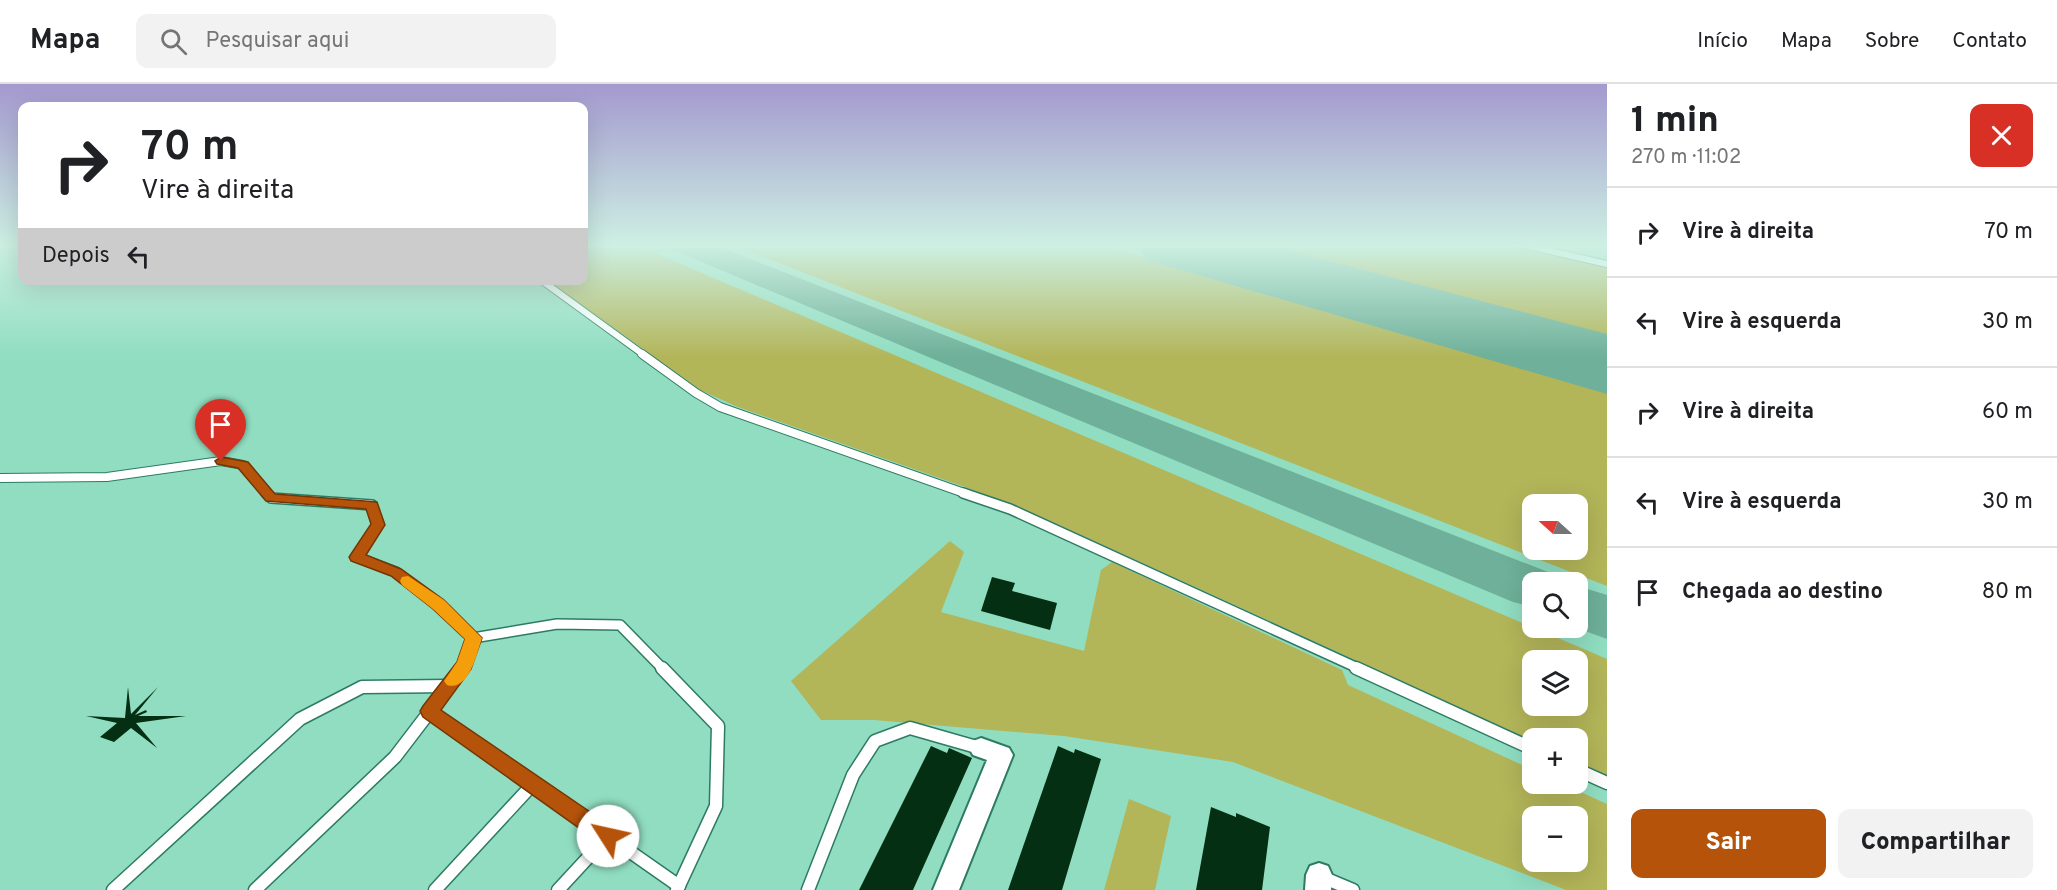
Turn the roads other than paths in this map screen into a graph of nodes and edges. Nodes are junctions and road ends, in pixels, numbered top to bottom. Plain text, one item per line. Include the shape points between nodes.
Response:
1 (548, 285) edge
2 (0, 478) edge
3 (473, 638) junction
4 (449, 686) junction
5 (429, 711) junction
6 (1522, 744) edge
7 (981, 748) joint
8 (1588, 774) edge
9 (1607, 783) edge
10 (533, 784) junction
11 (608, 836) junction
12 (1318, 883) edge
13 (678, 888) edge
14 (113, 890) edge
15 (255, 890) edge
16 (435, 890) edge
17 (558, 890) edge
18 (807, 890) edge
19 (946, 890) edge
20 (1353, 890) edge

1 - 6 lane via 720,407 1010,509
2 - 3 lane via 108,477 221,461 243,465 271,498 372,505 378,525 357,557 396,572 439,604
3 - 4 lane via 465,665
3 - 13 lane via 557,624 620,625 718,726 716,806
4 - 5 lane
4 - 14 lane via 362,687 300,718
5 - 10 lane
5 - 15 lane via 395,757
7 - 18 lane via 910,728 874,741 854,775
7 - 19 street via 1001,755
8 - 9 lane
10 - 11 lane
10 - 16 lane
11 - 13 lane
11 - 17 lane
12 - 20 lane

